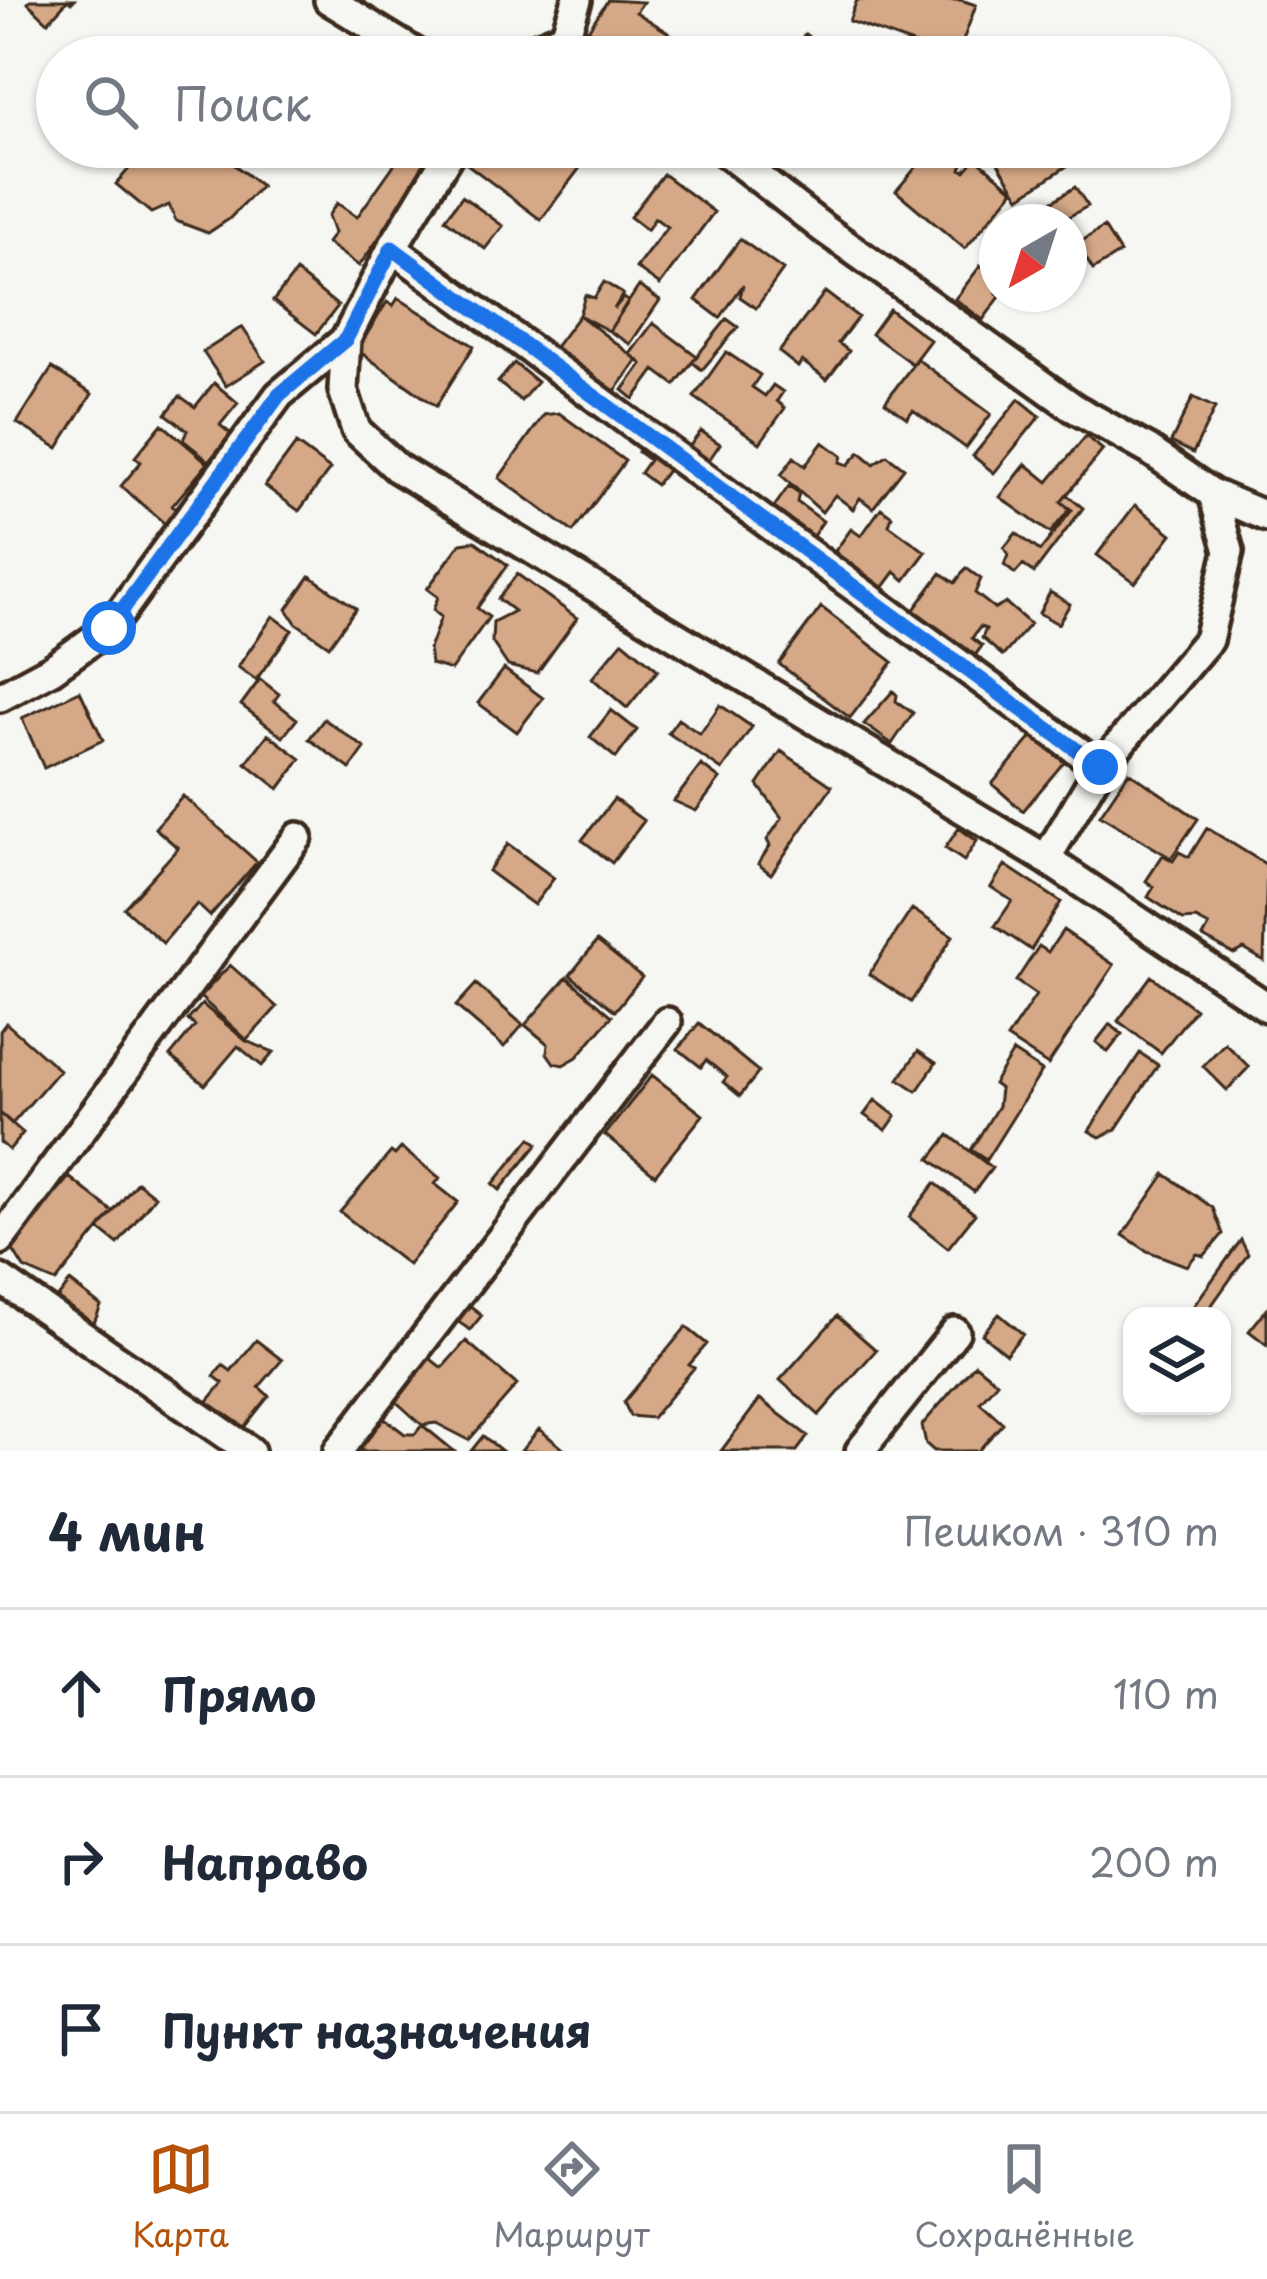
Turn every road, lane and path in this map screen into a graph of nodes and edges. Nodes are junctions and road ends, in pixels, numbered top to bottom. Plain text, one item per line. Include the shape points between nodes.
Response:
1 (329, 0) edge
2 (578, 0) edge
3 (388, 36) edge
4 (565, 36) edge
5 (440, 168) edge
6 (745, 168) edge
7 (392, 248) junction
8 (346, 339) junction
9 (1213, 494) junction
10 (1267, 517) edge
11 (0, 697) edge
12 (1100, 767) junction
13 (298, 837) dead end
14 (1046, 859) junction
15 (1267, 1007) edge
16 (667, 1022) dead end
17 (0, 1240) edge
18 (0, 1280) edge
19 (955, 1332) dead end
20 (250, 1451) edge
21 (338, 1451) edge
22 (860, 1451) edge

1 - 3 street
2 - 4 street
5 - 7 street
6 - 9 street via 1074,409
7 - 8 street
7 - 12 street
8 - 11 street via 279,395 109,628
8 - 14 street via 343,390 356,430 398,467
9 - 10 street
9 - 12 street via 1229,551 1208,640
12 - 14 street
13 - 17 street
14 - 15 street
16 - 21 street
18 - 20 street
19 - 22 street

